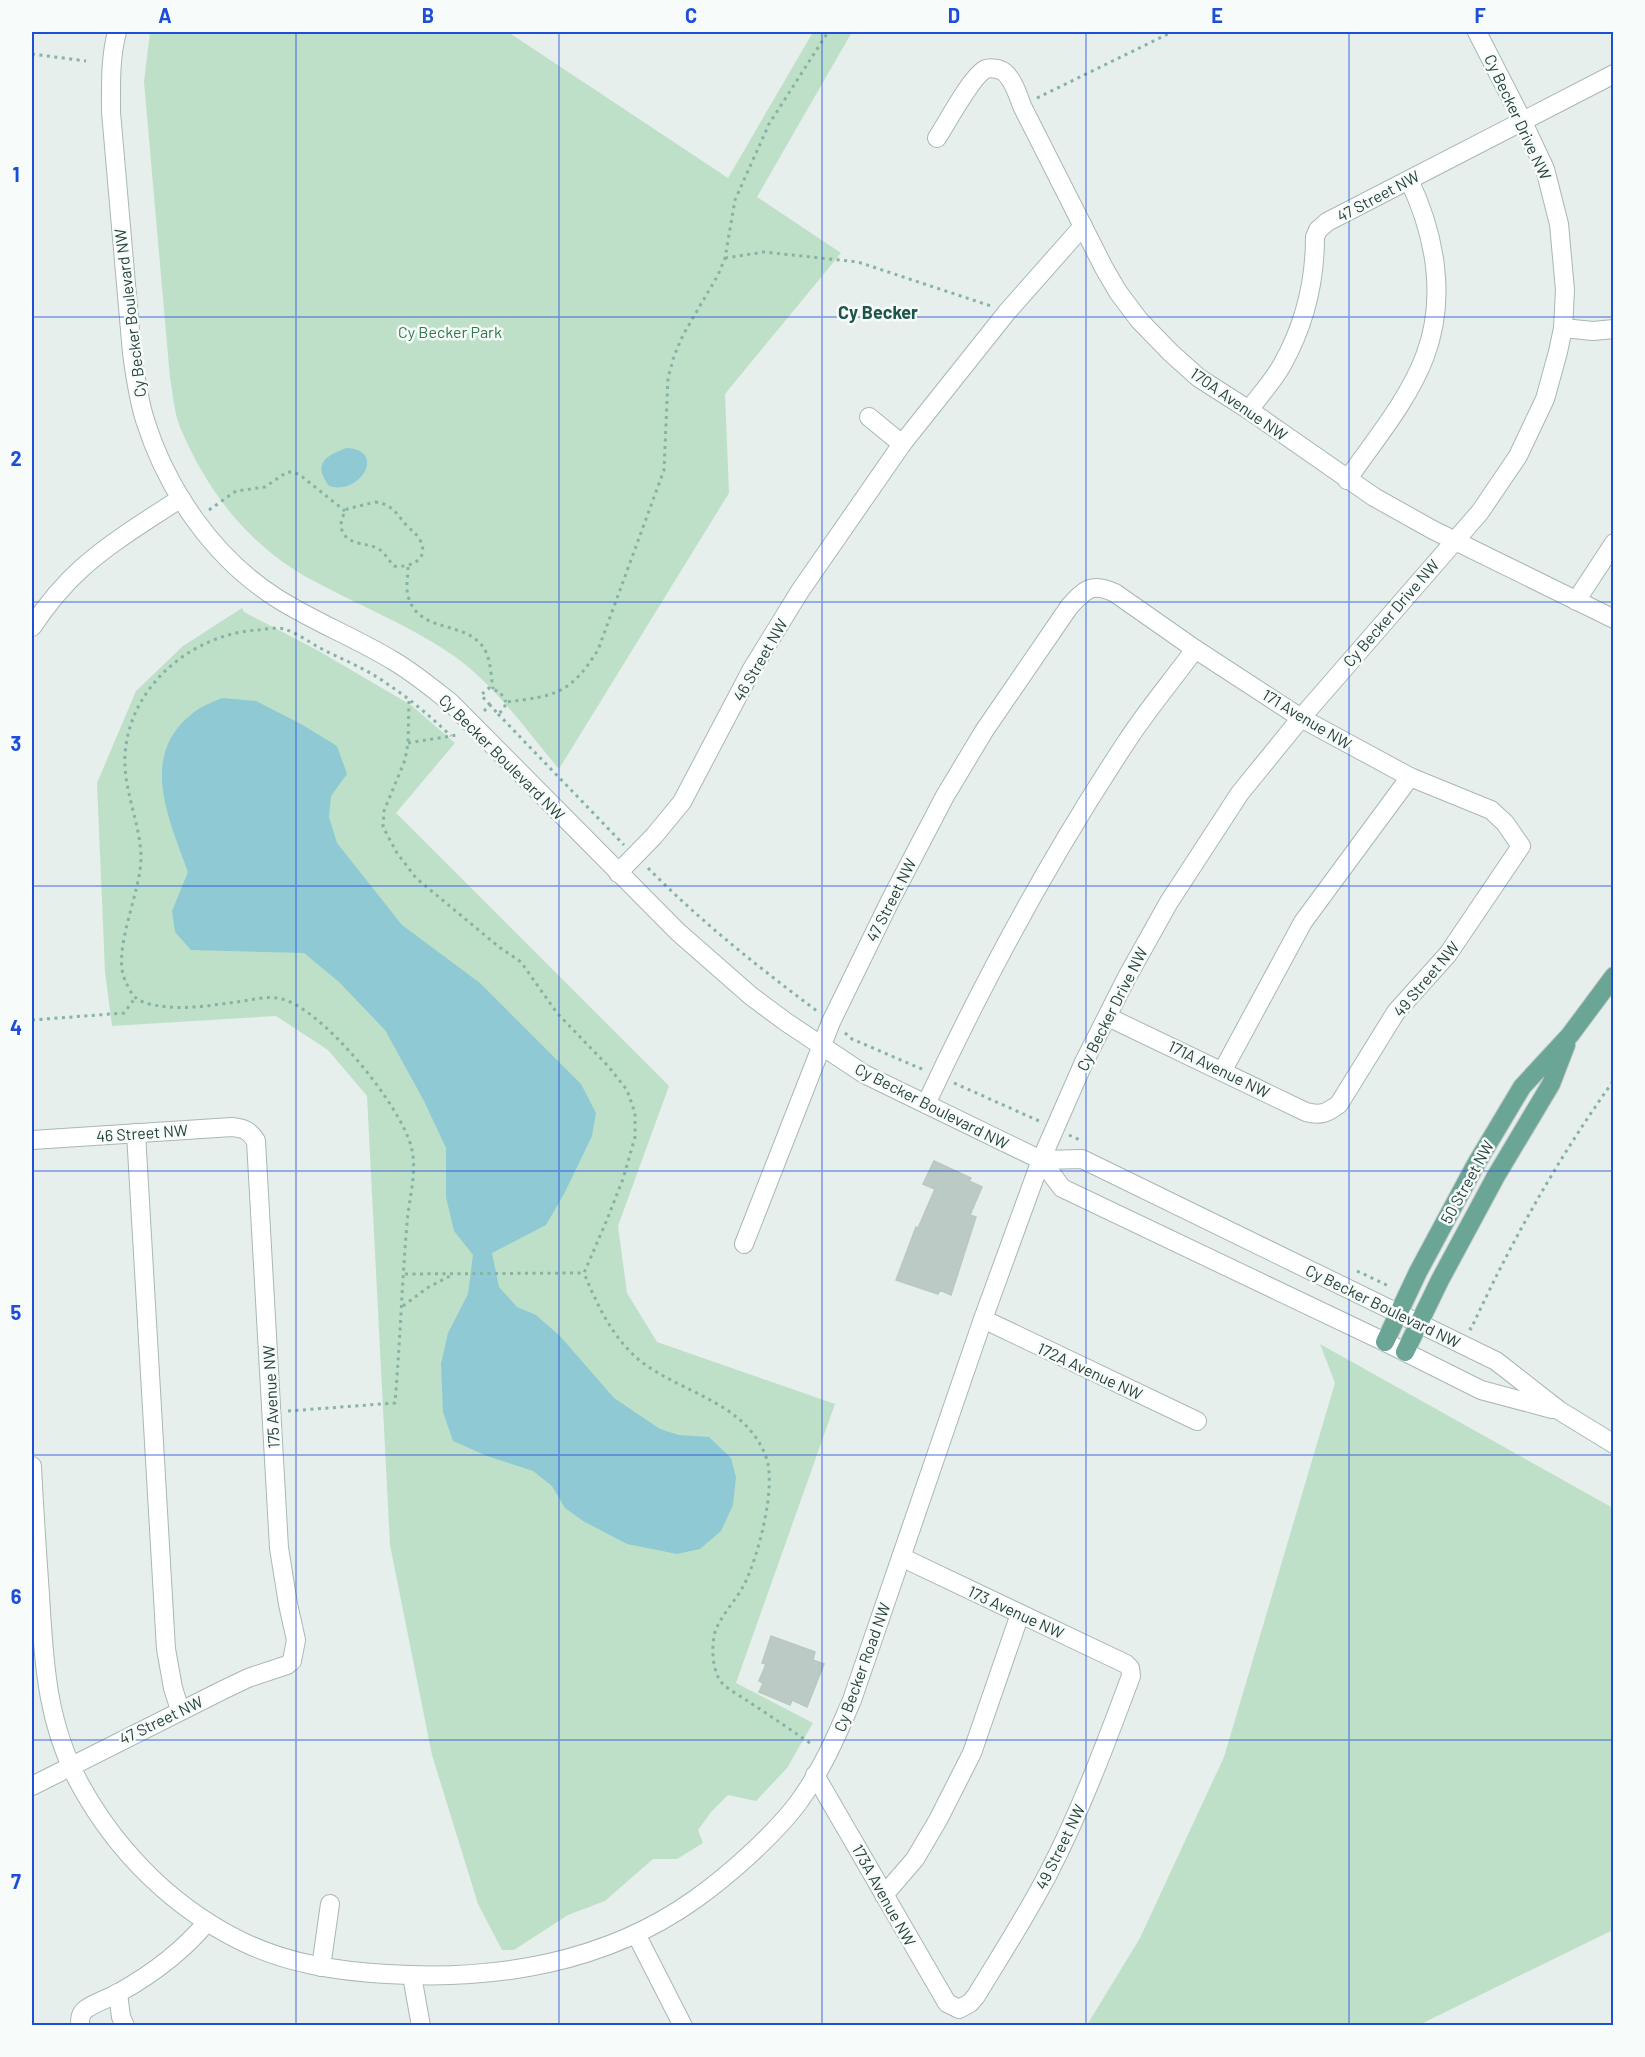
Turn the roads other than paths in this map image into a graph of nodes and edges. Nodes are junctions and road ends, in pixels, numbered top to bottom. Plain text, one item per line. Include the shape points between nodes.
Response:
1 (117, 32) edge
2 (1477, 32) edge
3 (1614, 74) edge
4 (1522, 120) junction
5 (937, 138) dead end
6 (1409, 180) junction
7 (1083, 226) junction
8 (1563, 328) junction
9 (1614, 329) edge
10 (1249, 410) junction
11 (869, 417) dead end
12 (902, 444) junction
13 (1347, 480) junction
14 (180, 498) junction
15 (1455, 540) junction
16 (1614, 543) edge
17 (1092, 587) joint
18 (1576, 601) junction
19 (1614, 619) edge
20 (32, 627) edge
21 (1195, 649) junction
22 (1301, 718) junction
23 (1410, 777) junction
24 (1521, 846) joint
25 (618, 873) junction
26 (1614, 976) edge
27 (1108, 1017) junction
28 (1570, 1035) junction
29 (821, 1046) junction
30 (1223, 1070) junction
31 (927, 1104) junction
32 (1330, 1111) joint
33 (136, 1133) junction
34 (251, 1133) joint
35 (32, 1140) edge
36 (1041, 1160) junction
37 (744, 1244) dead end
38 (1398, 1314) junction
39 (983, 1319) junction
40 (1419, 1324) junction
41 (1384, 1342) junction
42 (1405, 1352) junction
43 (1560, 1411) junction
44 (1197, 1421) dead end
45 (1614, 1444) edge
46 (32, 1466) edge
47 (901, 1557) junction
48 (1020, 1614) junction
49 (292, 1661) joint
50 (1130, 1668) joint
51 (180, 1710) junction
52 (70, 1765) junction
53 (815, 1775) junction
54 (32, 1786) edge
55 (884, 1895) junction
56 (330, 1904) dead end
57 (207, 1922) junction
58 (636, 1934) junction
59 (321, 1967) junction
60 (412, 1976) junction
61 (118, 1993) junction
62 (959, 2009) joint
63 (80, 2025) edge
64 (125, 2025) edge
65 (421, 2025) edge
66 (683, 2025) edge

1 - 14 street, Cy Becker Boulevard NW via 111,64 111,112 132,353 144,418
2 - 4 street, Cy Becker Drive NW
3 - 4 street, 47 Street NW
4 - 6 street, 47 Street NW
4 - 8 street, Cy Becker Drive NW via 1545,169 1559,224 1565,290
5 - 7 street, 170A Avenue NW via 986,69 1005,72
6 - 10 street, 47 Street NW via 1318,230 1312,284 1299,326 1281,365
6 - 13 street via 1432,245 1435,318 1425,356 1404,398
7 - 10 street, 170A Avenue NW via 1104,268 1139,320 1199,378
7 - 12 street, 46 Street NW via 1007,312
8 - 9 street
8 - 15 street, Cy Becker Drive NW via 1545,399 1518,456 1480,512
10 - 13 street, 170A Avenue NW
11 - 12 street
12 - 25 street, 46 Street NW via 752,669 682,802
13 - 15 street, 170A Avenue NW
14 - 20 street via 83,567
14 - 25 street, Cy Becker Boulevard NW via 228,558 255,583 392,660 472,723
15 - 18 street, 170A Avenue NW
15 - 22 street, Cy Becker Drive NW
16 - 18 street
17 - 21 street, 171 Avenue NW via 1115,593
17 - 29 street, 47 Street NW via 1069,607 945,796 851,978
18 - 19 street, 170A Avenue NW
21 - 22 street, 171 Avenue NW
21 - 31 street via 1125,743 1061,846 1000,953
22 - 23 street, 171 Avenue NW
22 - 27 street, Cy Becker Drive NW via 1240,794 1192,866
23 - 24 street, 171 Avenue NW via 1491,810 1506,823
23 - 30 street via 1303,922
24 - 32 street, 49 Street NW via 1448,954 1396,1012 1346,1094
25 - 29 street, Cy Becker Boulevard NW via 733,981
26 - 28 main road, 50 Street NW
27 - 30 street, 171A Avenue NW
27 - 36 street, Cy Becker Drive NW
28 - 38 main road, 50 Street NW via 1522,1087 1476,1164
28 - 40 main road, 50 Street NW via 1551,1084 1496,1176
29 - 31 street, Cy Becker Boulevard NW via 864,1074
29 - 37 street, 47 Street NW
30 - 32 street, 171A Avenue NW via 1306,1112 1320,1116
31 - 36 street, Cy Becker Boulevard NW
33 - 34 street, 46 Street NW via 232,1127
33 - 35 street, 46 Street NW
33 - 51 street via 166,1649
34 - 49 street, 175 Avenue NW via 258,1151 279,1548 296,1640
36 - 38 street, Cy Becker Boulevard NW via 1082,1159
36 - 39 street, Cy Becker Road NW
36 - 41 street, Cy Becker Boulevard NW via 1062,1188
38 - 40 street, Cy Becker Boulevard NW
38 - 41 main road, 50 Street NW
39 - 44 street, 172A Avenue NW
39 - 47 street, Cy Becker Road NW
40 - 42 main road, 50 Street NW
40 - 43 street, Cy Becker Boulevard NW via 1496,1361
41 - 42 street, Cy Becker Boulevard NW
42 - 43 street, Cy Becker Boulevard NW via 1481,1390
43 - 45 street
46 - 52 street, Cy Becker Road NW via 46,1681
47 - 48 street, 173 Avenue NW
47 - 53 street, Cy Becker Road NW via 852,1700
48 - 50 street, 173 Avenue NW
48 - 55 street via 972,1753 915,1859
49 - 51 street, 47 Street NW
50 - 62 street, 49 Street NW via 1131,1676 1091,1782 1049,1872 976,1996
51 - 52 street, 47 Street NW
52 - 54 street, 47 Street NW
52 - 57 street, Cy Becker Road NW via 124,1849 164,1890
53 - 55 street, 173A Avenue NW
53 - 58 street, Cy Becker Road NW via 797,1803 751,1852 695,1899
55 - 62 street, 173A Avenue NW via 947,2003
56 - 59 street
57 - 59 street, Cy Becker Road NW via 268,1952
57 - 61 street via 164,1965
58 - 60 street, Cy Becker Road NW via 572,1958 525,1969
58 - 66 street
59 - 60 street, Cy Becker Road NW
60 - 65 street
61 - 63 street via 86,2009
61 - 64 street

